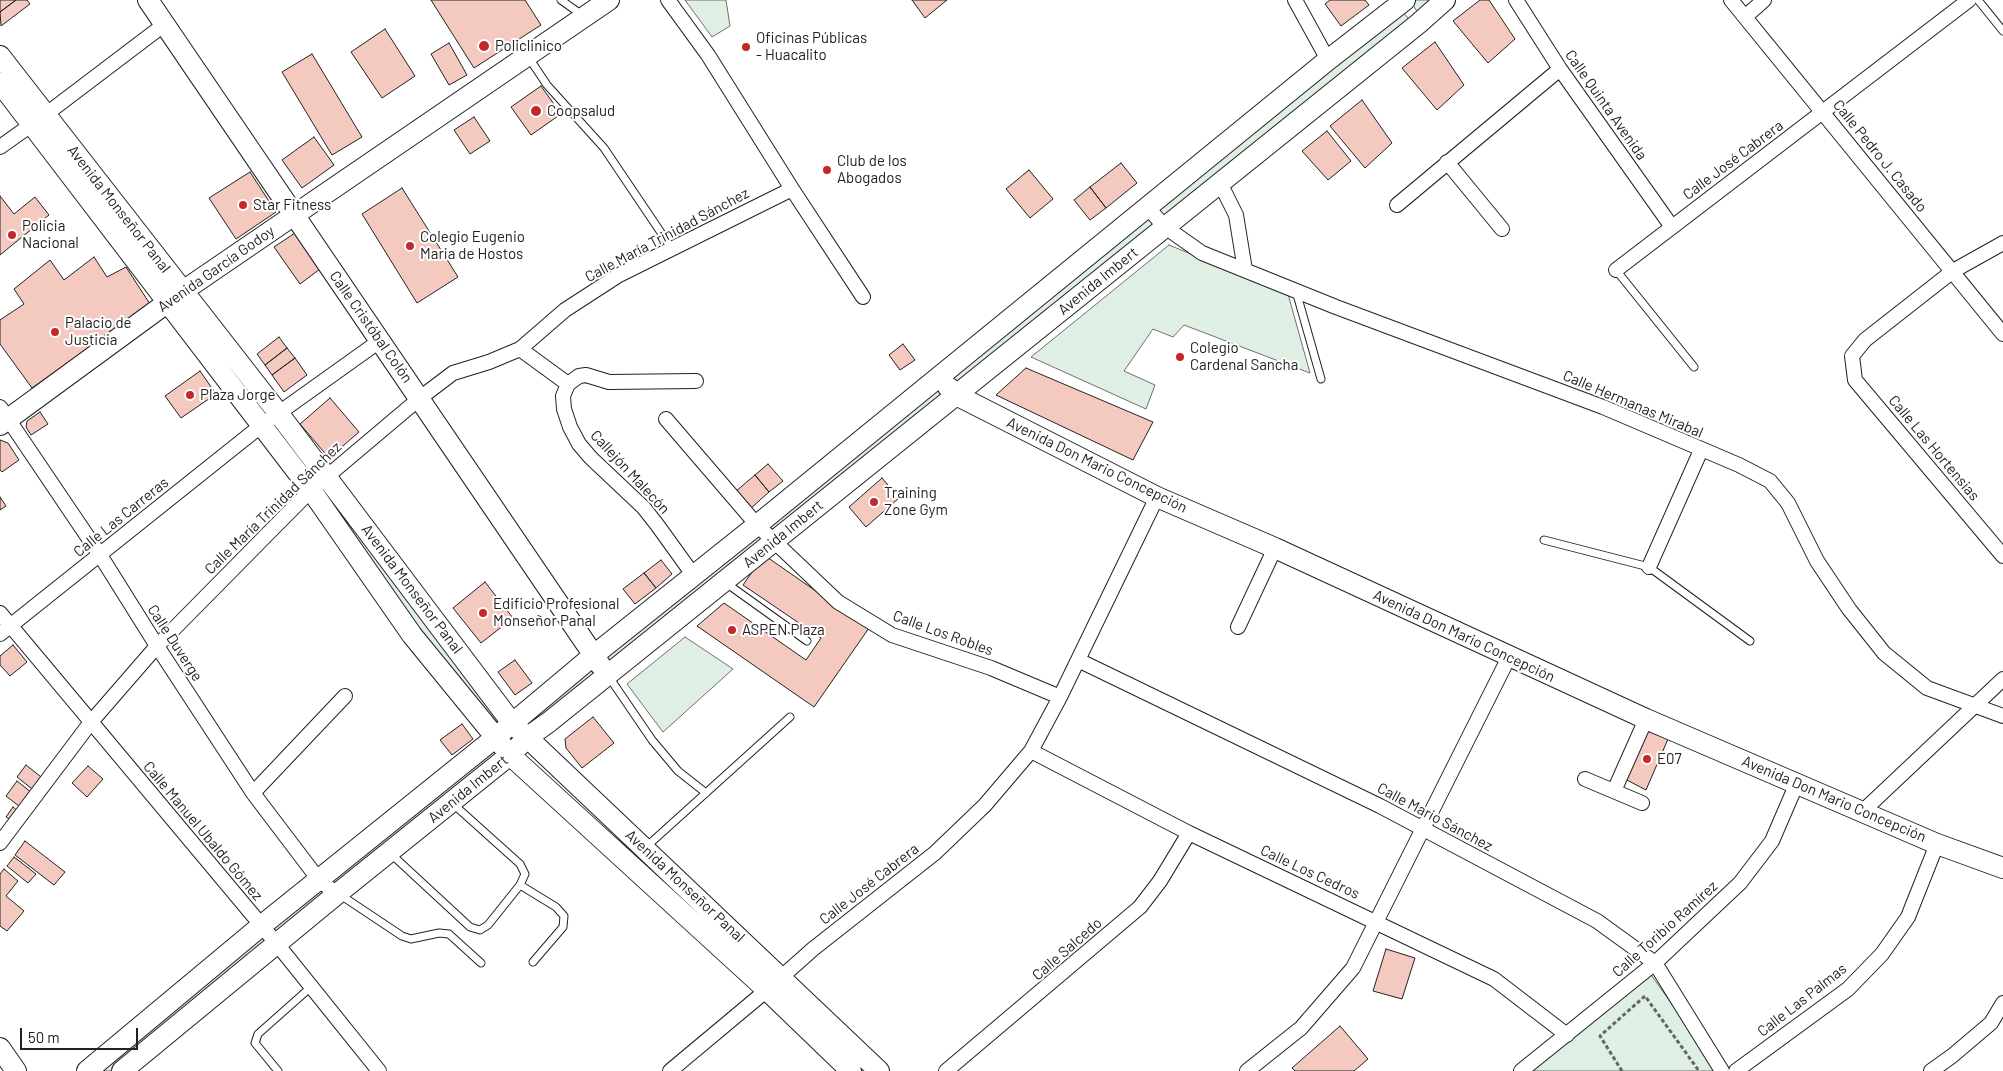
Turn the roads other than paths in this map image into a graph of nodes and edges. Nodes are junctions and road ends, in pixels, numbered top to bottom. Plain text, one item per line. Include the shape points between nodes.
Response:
1 (148, 0) edge
2 (561, 0) edge
3 (609, 0) edge
4 (668, 0) edge
5 (1295, 0) edge
6 (1445, 0) edge
7 (1516, 0) edge
8 (1731, 0) edge
9 (1764, 0) edge
10 (1969, 0) edge
11 (1978, 0) edge
12 (1402, 1) edge
13 (584, 17) junction
14 (1745, 17) junction
15 (164, 24) junction
16 (1418, 24) junction
17 (2003, 31) edge
18 (0, 56) edge
19 (527, 56) junction
20 (1328, 60) junction
21 (1560, 69) junction
22 (0, 83) edge
23 (1823, 111) junction
24 (38, 120) junction
25 (0, 147) edge
26 (1447, 162) junction
27 (1220, 183) junction
28 (792, 189) junction
29 (1397, 205) dead end
30 (1148, 208) junction
31 (294, 214) junction
32 (1166, 227) junction
33 (1672, 227) junction
34 (1502, 229) dead end
35 (2003, 243) edge
36 (672, 249) junction
37 (1246, 270) junction
38 (1616, 270) joint
39 (1952, 271) junction
40 (1296, 289) junction
41 (175, 297) junction
42 (863, 297) dead end
43 (2003, 334) edge
44 (381, 340) junction
45 (520, 349) junction
46 (1694, 367) dead end
47 (939, 377) junction
48 (1321, 379) dead end
49 (696, 381) dead end
50 (568, 384) junction
51 (956, 395) junction
52 (420, 398) junction
53 (279, 414) junction
54 (3, 417) edge
55 (666, 419) dead end
56 (262, 425) junction
57 (1701, 450) junction
58 (326, 476) junction
59 (311, 490) junction
60 (1157, 497) junction
61 (757, 525) junction
62 (1544, 540) dead end
63 (773, 542) junction
64 (1274, 548) junction
65 (100, 555) junction
66 (2003, 556) edge
67 (1649, 567) junction
68 (694, 576) junction
69 (724, 582) junction
70 (0, 612) edge
71 (1238, 627) dead end
72 (5, 630) edge
73 (807, 641) dead end
74 (1750, 641) dead end
75 (157, 646) junction
76 (594, 655) junction
77 (1510, 657) junction
78 (1078, 660) junction
79 (608, 675) junction
80 (2003, 678) edge
81 (345, 696) dead end
82 (1060, 697) junction
83 (1974, 704) junction
84 (2003, 716) edge
85 (790, 717) dead end
86 (1646, 719) junction
87 (91, 722) junction
88 (512, 723) junction
89 (496, 737) junction
90 (528, 737) junction
91 (1031, 751) junction
92 (510, 755) junction
93 (1584, 779) dead end
94 (1797, 784) junction
95 (1614, 791) junction
96 (253, 793) junction
97 (706, 793) junction
98 (452, 803) junction
99 (1642, 803) dead end
100 (1863, 811) junction
101 (1423, 829) junction
102 (1189, 833) junction
103 (0, 843) edge
104 (1937, 844) junction
105 (645, 848) junction
106 (389, 853) junction
107 (2003, 868) edge
108 (319, 880) junction
109 (520, 885) junction
110 (337, 894) junction
111 (1375, 921) junction
112 (261, 926) junction
113 (276, 944) junction
114 (533, 962) dead end
115 (481, 963) dead end
116 (1654, 963) junction
117 (775, 984) junction
118 (311, 987) junction
119 (2003, 1003) edge
120 (1567, 1035) junction
121 (0, 1048) edge
122 (16, 1071) edge
123 (87, 1071) edge
124 (122, 1071) edge
125 (278, 1071) edge
126 (379, 1071) edge
127 (670, 1071) edge
128 (851, 1071) edge
129 (879, 1071) edge
130 (946, 1071) edge
131 (1247, 1071) edge
132 (1521, 1071) edge
133 (1722, 1071) edge
134 (1736, 1071) edge
135 (1931, 1071) edge

1 - 15 main road, Calle Cristóbal Colón
2 - 13 lane
3 - 13 main road, Avenida García Godoy
4 - 28 street via 708,55
5 - 20 street
6 - 16 main road, Avenida Imbert
7 - 21 street, Calle Quinta Avenida
8 - 14 street, Calle Pedro J. Casado
9 - 14 street
10 - 23 street, Calle José Cabrera
11 - 17 lane
12 - 16 street
12 - 20 main road, Avenida Imbert
13 - 19 main road, Avenida García Godoy
14 - 23 street, Calle Pedro J. Casado
15 - 24 street
15 - 31 main road, Calle Cristóbal Colón
16 - 27 main road, Avenida Imbert
18 - 24 main road, Avenida Monseñor Panal
19 - 31 main road, Avenida García Godoy
19 - 36 lane via 547,85 604,148
20 - 30 main road, Avenida Imbert
21 - 26 street
21 - 33 street, Calle Quinta Avenida
22 - 24 main road, Avenida Monseñor Panal
23 - 33 street, Calle José Cabrera
23 - 39 street, Calle Pedro J. Casado
24 - 25 street
24 - 41 main road, Avenida Monseñor Panal
26 - 29 street
26 - 34 street
27 - 32 main road, Avenida Imbert
27 - 37 street via 1236,215
28 - 36 street, Calle María Trinidad Sánchez
28 - 42 street
30 - 32 street, Calle Hermanas Mirabal
30 - 47 main road, Avenida Imbert
31 - 41 main road, Avenida García Godoy
31 - 44 main road, Calle Cristóbal Colón
32 - 37 street, Calle Hermanas Mirabal via 1202,253
32 - 51 main road, Avenida Imbert
33 - 38 street, Calle José Cabrera
35 - 39 street
36 - 45 street, Calle María Trinidad Sánchez via 619,275 565,310
37 - 40 street, Calle Hermanas Mirabal
38 - 46 lane, Calle José Cabrera
39 - 43 street, Calle Pedro J. Casado
39 - 66 street, Calle Las Hortensias via 1865,340 1852,356 1855,380
40 - 48 lane
40 - 57 street, Calle Hermanas Mirabal via 1604,407
41 - 53 main road, Avenida Monseñor Panal
41 - 54 main road, Avenida García Godoy
41 - 56 main road, Avenida Monseñor Panal
44 - 52 main road, Calle Cristóbal Colón
44 - 53 street, Calle Las Carreras
45 - 50 street
45 - 52 street, Calle María Trinidad Sánchez via 453,373
47 - 51 main road, Avenida Don Mario Concepción
47 - 61 main road, Avenida Imbert
49 - 50 street via 609,382 586,375
50 - 68 street, Callejón Malecón via 563,396 564,409 579,444 644,508
51 - 60 main road, Avenida Don Mario Concepción
51 - 63 main road, Avenida Imbert
52 - 58 street, Calle María Trinidad Sánchez
52 - 76 main road, Calle Cristóbal Colón
53 - 56 street, Calle Las Carreras
53 - 58 main road, Avenida Monseñor Panal
54 - 65 street, Calle Duverge
55 - 61 street, Calle Los Robles
56 - 59 main road, Avenida Monseñor Panal
56 - 65 street, Calle Las Carreras
57 - 67 street
57 - 83 street, Calle Hermanas Mirabal via 1770,480 1788,503 1827,577 1884,653 1927,688
58 - 59 street, Calle María Trinidad Sánchez
58 - 88 main road, Avenida Monseñor Panal
59 - 75 street, Calle María Trinidad Sánchez
59 - 89 main road, Avenida Monseñor Panal via 412,635
60 - 64 main road, Avenida Don Mario Concepción
60 - 78 street, Calle José Cabrera
61 - 63 street, Calle Los Robles
61 - 68 main road, Avenida Imbert
62 - 67 lane
63 - 69 main road, Avenida Imbert
63 - 82 street, Calle Los Robles via 838,602 892,635 991,668
64 - 71 street
64 - 77 main road, Avenida Don Mario Concepción
65 - 72 street, Calle Las Carreras
65 - 75 street, Calle Duverge
67 - 74 lane
68 - 76 main road, Avenida Imbert
69 - 73 lane
69 - 79 main road, Avenida Imbert
70 - 72 street, Calle Manuel Ubaldo Gómez
72 - 87 street, Calle Manuel Ubaldo Gómez
75 - 87 street, Calle María Trinidad Sánchez
75 - 96 street, Calle Duverge
76 - 79 main road, Calle Cristóbal Colón
76 - 88 main road, Avenida Imbert
77 - 86 main road, Avenida Don Mario Concepción
77 - 101 street
78 - 82 street, Calle José Cabrera
78 - 101 street, Calle Mario Sánchez
79 - 90 main road, Avenida Imbert
79 - 97 lane via 652,740 678,770
80 - 83 street
81 - 96 street
82 - 91 street, Calle José Cabrera
83 - 84 street, Calle Hermanas Mirabal
83 - 100 street
85 - 97 lane
86 - 94 main road, Avenida Don Mario Concepción
86 - 95 street
87 - 103 street, Calle María Trinidad Sánchez
87 - 112 street, Calle Manuel Ubaldo Gómez
88 - 89 main road, Avenida Imbert
88 - 90 main road, Avenida Monseñor Panal
89 - 92 main road, Avenida Monseñor Panal
89 - 108 main road, Avenida Imbert
90 - 92 main road, Avenida Imbert
90 - 105 main road, Avenida Monseñor Panal
91 - 102 street, Calle Los Cedros
91 - 117 street, Calle José Cabrera via 984,805 935,853 813,949
92 - 98 main road, Avenida Imbert
92 - 117 main road, Avenida Monseñor Panal
93 - 95 street
94 - 100 main road, Avenida Don Mario Concepción
94 - 116 street, Calle Toribio Ramírez via 1772,841 1740,883
95 - 99 street
96 - 108 street, Calle Duverge
97 - 105 lane
98 - 106 main road, Avenida Imbert
98 - 109 lane via 520,864 525,874
100 - 104 main road, Avenida Don Mario Concepción
101 - 111 street
101 - 116 street, Calle Mario Sánchez via 1597,921
102 - 111 street, Calle Los Cedros
102 - 130 street, Calle Salcedo via 1140,907
104 - 107 main road, Avenida Don Mario Concepción
104 - 134 street, Calle Las Palmas via 1908,917 1882,954 1848,989
105 - 117 main road, Avenida Monseñor Panal
106 - 109 lane via 470,926 480,930 488,925
106 - 110 main road, Avenida Imbert
108 - 110 street, Calle Duverge
108 - 112 main road, Avenida Imbert
109 - 114 lane via 556,907 564,916 563,927
110 - 113 main road, Avenida Imbert
110 - 115 lane via 402,936 411,939 449,934
111 - 120 street, Calle Los Cedros via 1494,979
111 - 131 street via 1353,968 1333,993 1301,1028
112 - 113 street, Calle Manuel Ubaldo Gómez
112 - 123 main road, Avenida Imbert
113 - 118 street, Calle Manuel Ubaldo Gómez
113 - 124 main road, Avenida Imbert
116 - 120 street, Calle Toribio Ramírez
116 - 133 street, Calle Mario Sánchez
117 - 127 street, Calle José Cabrera
117 - 128 main road, Avenida Monseñor Panal
117 - 129 main road, Avenida Monseñor Panal
118 - 125 lane via 258,1034 255,1043
118 - 126 street, Calle Manuel Ubaldo Gómez
119 - 135 street via 1991,1023
120 - 132 street, Calle Toribio Ramírez
121 - 122 main road

